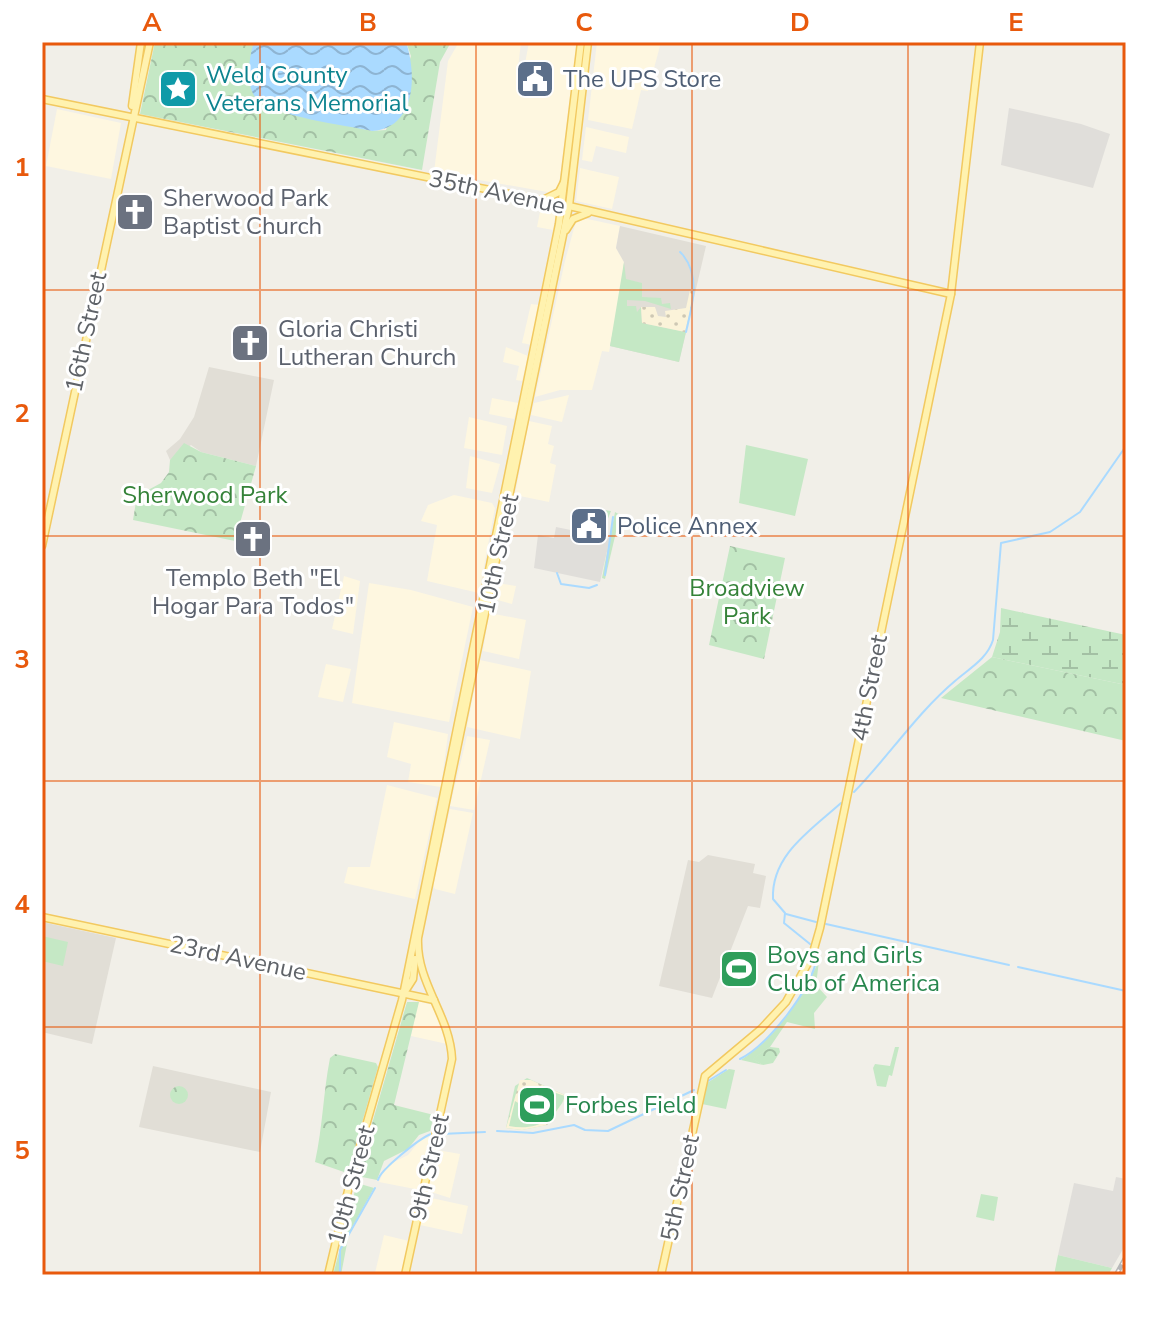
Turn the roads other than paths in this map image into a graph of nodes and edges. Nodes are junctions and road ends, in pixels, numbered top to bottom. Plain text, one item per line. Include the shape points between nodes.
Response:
1 (141, 42) edge
2 (150, 42) edge
3 (581, 42) edge
4 (588, 42) edge
5 (980, 42) edge
6 (42, 99) edge
7 (132, 118) junction
8 (566, 175) junction
9 (541, 200) junction
10 (566, 206) junction
11 (589, 212) junction
12 (562, 240) junction
13 (951, 294) junction
14 (546, 301) junction
15 (525, 392) junction
16 (525, 417) junction
17 (518, 424) junction
18 (519, 449) junction
19 (42, 546) edge
20 (424, 881) junction
21 (427, 894) junction
22 (42, 917) edge
23 (413, 954) junction
24 (380, 989) junction
25 (403, 993) junction
26 (434, 1000) junction
27 (452, 1059) joint
28 (721, 1062) joint
29 (328, 1275) edge
30 (405, 1275) edge
31 (661, 1275) edge

1 - 7 main road, 16th Street
2 - 7 main road, 16th Street
3 - 8 main road, 10th Street
4 - 10 main road, 10th Street
5 - 13 main road, 4th Street
6 - 7 main road, 35th Avenue
7 - 9 main road, 35th Avenue
7 - 19 main road, 16th Street
8 - 9 main road via 559,192
8 - 10 main road, 10th Street
9 - 10 main road, 35th Avenue
10 - 11 main road, 35th Avenue
10 - 12 main road, 10th Street
10 - 14 main road, 10th Street
11 - 12 main road via 573,219
11 - 13 main road, 35th Avenue
12 - 14 main road, 10th Street
13 - 28 main road, 4th Street via 815,946 794,990 774,1015
14 - 15 main road, 10th Street
14 - 16 main road, 10th Street
15 - 16 main road
15 - 17 main road, 10th Street
16 - 18 main road, 10th Street
17 - 18 main road
17 - 20 main road, 10th Street
18 - 21 main road, 10th Street
20 - 21 main road
20 - 23 main road, 10th Street
21 - 23 main road, 10th Street
22 - 24 main road, 23rd Avenue
23 - 24 main road via 402,982
23 - 25 main road, 10th Street via 413,979
23 - 26 main road, 10th Street
24 - 25 main road, 23rd Avenue
25 - 26 main road, 23rd Avenue
25 - 29 main road, 10th Street
26 - 27 main road, 10th Street via 446,1025
27 - 30 main road, 9th Street
28 - 31 main road, 5th Street via 703,1082

